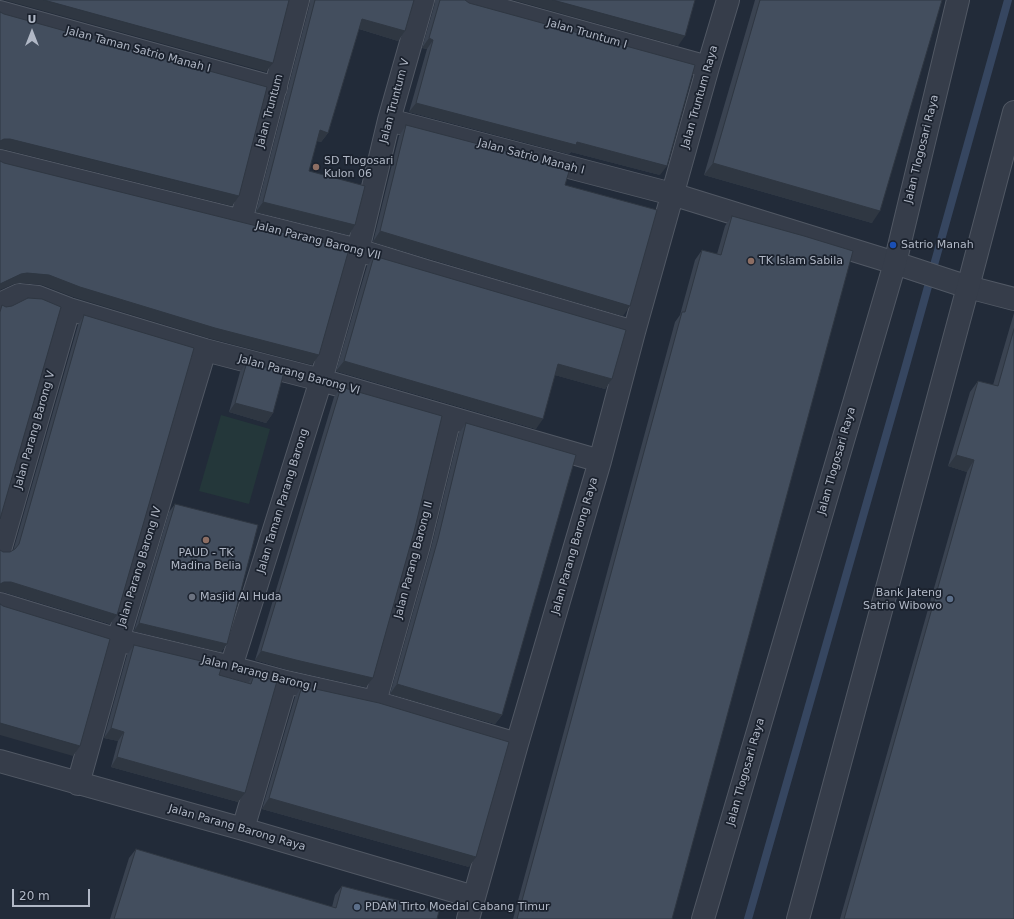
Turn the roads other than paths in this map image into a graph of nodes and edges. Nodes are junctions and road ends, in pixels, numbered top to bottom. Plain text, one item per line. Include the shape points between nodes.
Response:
1 (298, 0) edge
2 (423, 0) edge
3 (466, 0) edge
4 (728, 0) edge
5 (958, 0) edge
6 (0, 12) edge
7 (708, 67) junction
8 (276, 88) junction
9 (1014, 112) edge
10 (389, 120) junction
11 (0, 161) edge
12 (672, 194) junction
13 (241, 221) junction
14 (358, 250) junction
15 (902, 265) junction
16 (963, 285) junction
17 (1014, 299) edge
18 (0, 304) edge
19 (69, 310) junction
20 (634, 332) junction
21 (205, 350) junction
22 (321, 380) junction
23 (450, 418) junction
24 (600, 461) junction
25 (0, 550) edge
26 (0, 604) edge
27 (118, 640) junction
28 (231, 667) junction
29 (286, 682) junction
30 (375, 702) junction
31 (517, 744) junction
32 (0, 762) edge
33 (78, 784) junction
34 (243, 829) junction
35 (474, 897) junction
36 (468, 919) edge
37 (703, 919) edge
38 (798, 919) edge

1 - 8 street, Jalan Truntum
2 - 10 street, Jalan Truntum V
3 - 7 street, Jalan Truntum I
4 - 7 street, Jalan Truntum Raya
5 - 15 street, Jalan Tlogosari Raya
6 - 8 street, Jalan Taman Satrio Manah I
7 - 12 street, Jalan Truntum Raya
8 - 13 street, Jalan Truntum
9 - 16 street
10 - 12 street, Jalan Satrio Manah I
10 - 14 street, Jalan Truntum V
11 - 13 street, Jalan Parang Barong VII
12 - 15 street, Jalan Satrio Manah I
12 - 20 street, Jalan Parang Barong Raya
13 - 14 street, Jalan Parang Barong VII
14 - 20 street, Jalan Parang Barong VII
14 - 22 street, Jalan Truntum V
15 - 16 street, Jalan Satrio Manah I
15 - 37 street, Jalan Tlogosari Raya
16 - 17 street, Jalan Satrio Manah I
16 - 38 street
18 - 19 street, Jalan Parang Barong VI via 19,295 38,297
19 - 21 street, Jalan Parang Barong VI
19 - 25 street, Jalan Parang Barong V
20 - 24 street, Jalan Parang Barong Raya
21 - 22 street, Jalan Parang Barong VI
21 - 27 street, Jalan Parang Barong IV
22 - 23 street, Jalan Parang Barong VI
22 - 28 street, Jalan Taman Parang Barong
23 - 24 street, Jalan Parang Barong VI
23 - 30 street, Jalan Parang Barong II via 419,545
24 - 31 street, Jalan Parang Barong Raya
26 - 27 street, Jalan Parang Barong I
27 - 28 street, Jalan Parang Barong I
27 - 33 street, Jalan Parang Barong IV
28 - 29 street, Jalan Parang Barong I
29 - 30 street, Jalan Parang Barong I
29 - 34 street
30 - 31 street, Jalan Parang Barong I
31 - 35 street, Jalan Parang Barong Raya
32 - 33 street, Jalan Parang Barong Raya
33 - 34 street, Jalan Parang Barong Raya
34 - 35 street, Jalan Parang Barong Raya
35 - 36 street, Jalan Parang Barong Raya

